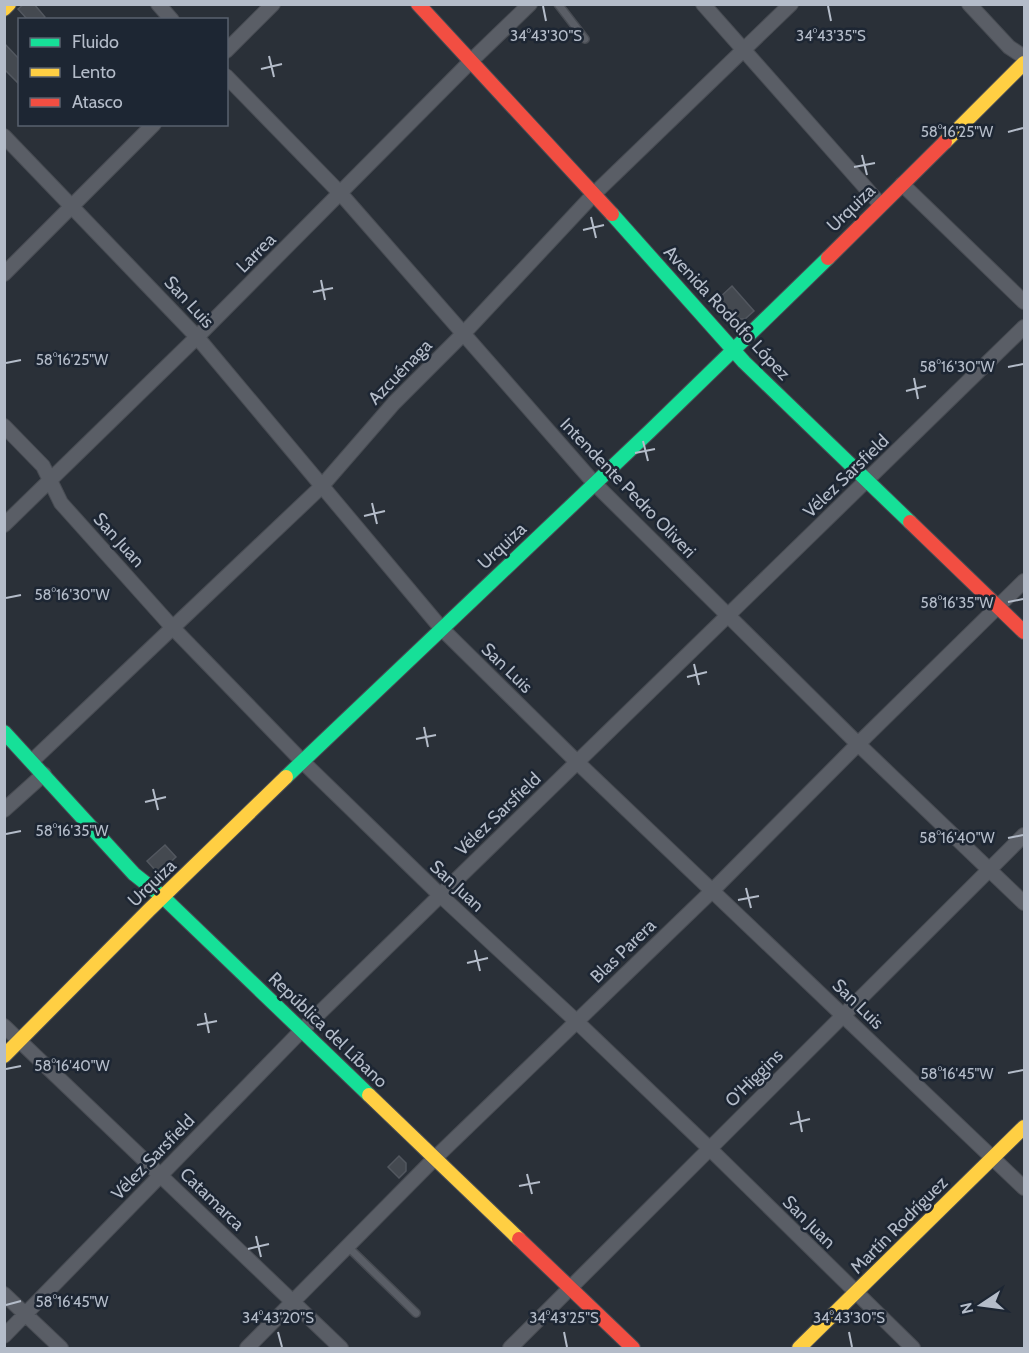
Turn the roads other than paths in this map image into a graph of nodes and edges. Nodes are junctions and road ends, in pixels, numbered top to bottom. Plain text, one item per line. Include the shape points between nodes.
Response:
1 (9, 4) edge
2 (158, 4) edge
3 (273, 4) edge
4 (418, 4) edge
5 (530, 4) edge
6 (558, 4) edge
7 (703, 4) edge
8 (791, 4) edge
9 (969, 4) edge
10 (4, 9) edge
11 (170, 18) edge
12 (585, 39) dead end
13 (228, 49) edge
14 (745, 50) junction
15 (1024, 57) edge
16 (471, 61) junction
17 (1024, 63) edge
18 (228, 78) edge
19 (152, 126) edge
20 (4, 136) edge
21 (902, 184) junction
22 (341, 194) junction
23 (594, 194) junction
24 (880, 204) junction
25 (72, 207) junction
26 (4, 273) edge
27 (1024, 302) edge
28 (1024, 327) edge
29 (464, 333) junction
30 (197, 337) junction
31 (733, 351) junction
32 (4, 426) edge
33 (51, 480) junction
34 (868, 480) junction
35 (595, 484) junction
36 (321, 487) junction
37 (4, 525) edge
38 (1024, 581) edge
39 (998, 607) junction
40 (728, 617) junction
41 (173, 628) junction
42 (441, 628) junction
43 (1024, 632) edge
44 (4, 732) edge
45 (858, 744) junction
46 (32, 761) junction
47 (303, 762) junction
48 (577, 762) junction
49 (44, 774) junction
50 (4, 810) edge
51 (1024, 835) edge
52 (990, 870) junction
53 (713, 890) junction
54 (440, 896) junction
55 (163, 897) junction
56 (1024, 903) edge
57 (844, 1015) junction
58 (576, 1021) junction
59 (4, 1026) edge
60 (302, 1030) junction
61 (19, 1041) junction
62 (4, 1056) edge
63 (1024, 1127) edge
64 (709, 1148) junction
65 (994, 1157) junction
66 (434, 1159) junction
67 (161, 1175) junction
68 (1024, 1188) edge
69 (348, 1247) junction
70 (569, 1288) junction
71 (856, 1293) junction
72 (4, 1294) edge
73 (293, 1302) junction
74 (416, 1313) dead end
75 (25, 1314) junction
76 (4, 1336) edge
77 (61, 1348) edge
78 (247, 1348) edge
79 (341, 1348) edge
80 (510, 1348) edge
81 (633, 1348) edge
82 (799, 1348) edge
83 (913, 1348) edge

1 - 10 street
2 - 11 street
3 - 13 street
4 - 16 street, Avenida Rodolfo López
5 - 16 street, Larrea
6 - 12 lane
7 - 14 street
8 - 14 street, Azcuénaga
9 - 15 street via 1009,47
14 - 23 street, Azcuénaga
14 - 24 street
16 - 22 street, Larrea
16 - 23 street, Avenida Rodolfo López
17 - 21 street, Urquiza
18 - 22 street, Intendente Pedro Oliveri
19 - 25 street
20 - 25 street, San Luis
21 - 24 street, Urquiza
21 - 27 street
22 - 29 street, Intendente Pedro Oliveri
22 - 30 street, Larrea
23 - 29 street, Azcuénaga
23 - 31 street, Avenida Rodolfo López
24 - 31 street, Urquiza
25 - 26 street
25 - 30 street, San Luis
28 - 34 street, Vélez Sarsfield
29 - 35 street, Intendente Pedro Oliveri
29 - 36 street, Azcuénaga via 394,403
30 - 33 street, Larrea
30 - 36 street, San Luis
31 - 34 street, Avenida Rodolfo López
31 - 35 street, Urquiza
32 - 33 street, San Juan via 43,466
33 - 37 street, Larrea
33 - 41 street, San Juan via 61,503
34 - 39 street, Avenida Rodolfo López
34 - 40 street, Vélez Sarsfield
35 - 40 street, Intendente Pedro Oliveri
35 - 42 street, Urquiza
36 - 41 street, Azcuénaga
36 - 42 street, San Luis
38 - 39 street, Blas Parera
39 - 43 street, Avenida Rodolfo López
39 - 45 street, Blas Parera
40 - 45 street, Intendente Pedro Oliveri
40 - 48 street, Vélez Sarsfield
41 - 46 street, Azcuénaga
41 - 47 street, San Juan
42 - 47 street, Urquiza
42 - 48 street, San Luis
44 - 46 street, República del Líbano
45 - 52 street, Intendente Pedro Oliveri
45 - 53 street, Blas Parera
46 - 49 street, República del Líbano
47 - 54 street, San Juan
47 - 55 street, Urquiza
48 - 53 street, San Luis
48 - 54 street, Vélez Sarsfield
49 - 50 street
49 - 55 street, República del Líbano via 134,874
51 - 52 street, O'Higgins
52 - 56 street, Intendente Pedro Oliveri
52 - 57 street, O'Higgins
53 - 57 street, San Luis
53 - 58 street, Blas Parera
54 - 58 street, San Juan
54 - 60 street, Vélez Sarsfield
55 - 60 street, República del Líbano
55 - 61 street, Urquiza
57 - 64 street, O'Higgins
57 - 65 street, San Luis
58 - 64 street, San Juan
58 - 66 street, Blas Parera
59 - 61 street, Catamarca
60 - 66 street, República del Líbano
60 - 67 street, Vélez Sarsfield
61 - 62 street, Urquiza
61 - 67 street, Catamarca
63 - 65 street, Martín Rodríguez
64 - 70 street, O'Higgins
64 - 71 street, San Juan
65 - 68 street, San Luis
65 - 71 street, Martín Rodríguez
66 - 69 street, Blas Parera
66 - 70 street, República del Líbano
67 - 73 street, Catamarca
67 - 75 street, Vélez Sarsfield
69 - 73 street, Blas Parera
69 - 74 lane
70 - 80 street, O'Higgins
70 - 81 street, República del Líbano
71 - 82 street, Martín Rodríguez
71 - 83 street, San Juan
72 - 75 street
73 - 78 street, Blas Parera
73 - 79 street, Catamarca
75 - 76 street, Vélez Sarsfield
75 - 77 street

